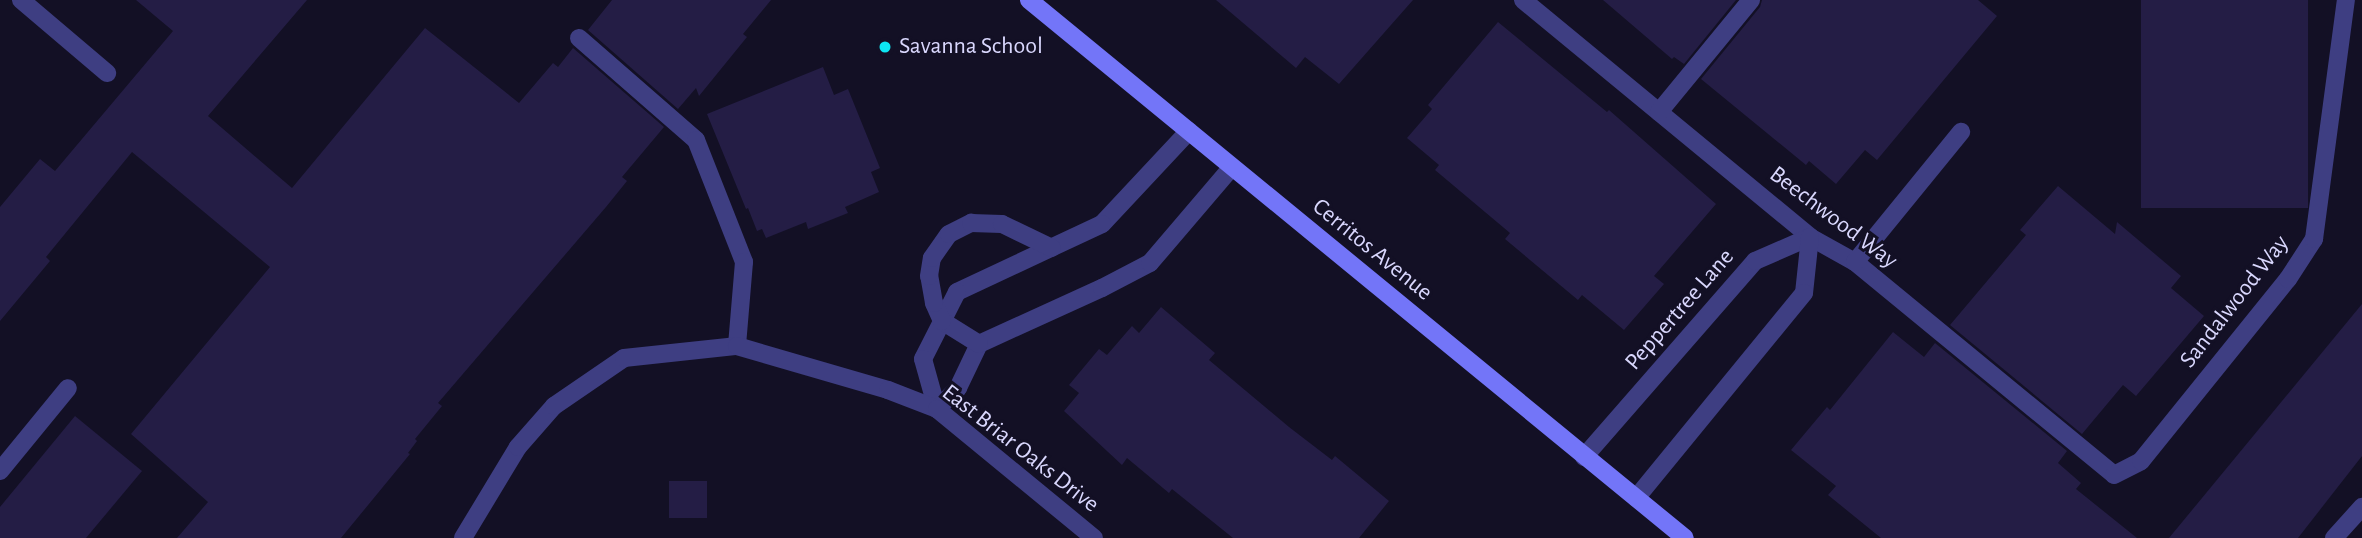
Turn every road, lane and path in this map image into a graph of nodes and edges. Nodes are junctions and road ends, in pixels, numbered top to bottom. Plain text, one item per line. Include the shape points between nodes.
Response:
1 (21, 0) edge
2 (1029, 0) edge
3 (1523, 0) edge
4 (1751, 0) edge
5 (2346, 0) edge
6 (579, 38) dead end
7 (107, 73) dead end
8 (1659, 112) junction
9 (1189, 131) junction
10 (1961, 132) dead end
11 (1232, 167) junction
12 (1810, 237) junction
13 (1052, 248) junction
14 (1855, 262) junction
15 (942, 321) junction
16 (979, 344) junction
17 (737, 346) junction
18 (68, 388) dead end
19 (936, 409) junction
20 (1584, 457) junction
21 (0, 471) edge
22 (2114, 475) joint
23 (1636, 498) junction
24 (2362, 508) edge
25 (463, 538) edge
26 (1094, 538) edge
27 (1685, 538) edge
28 (2334, 538) edge

1 - 7 street
2 - 9 main road, Cerritos Avenue
3 - 8 street, Beechwood Way
4 - 8 street
5 - 22 street, Sandalwood Way via 2314,239 2288,279 2141,461
6 - 17 street via 696,140 744,262
8 - 12 street, Beechwood Way
9 - 11 main road, Cerritos Avenue
9 - 13 street via 1102,224
10 - 14 street
11 - 16 street via 1150,263
11 - 20 main road, Cerritos Avenue
12 - 14 street, Beechwood Way
12 - 20 street, Peppertree Lane via 1755,261
12 - 23 street via 1804,293
13 - 15 street via 957,292
13 - 15 street via 1002,224 971,223 949,234 932,258 929,276
14 - 22 street, Beechwood Way
15 - 16 street
15 - 19 street via 923,359
16 - 19 street via 958,387
17 - 19 street, East Briar Oaks Drive via 888,390
17 - 25 street, East Briar Oaks Drive via 624,358 554,406 518,447
18 - 21 street
19 - 26 street, East Briar Oaks Drive
20 - 23 main road, Cerritos Avenue
23 - 27 main road, Cerritos Avenue
24 - 28 street

